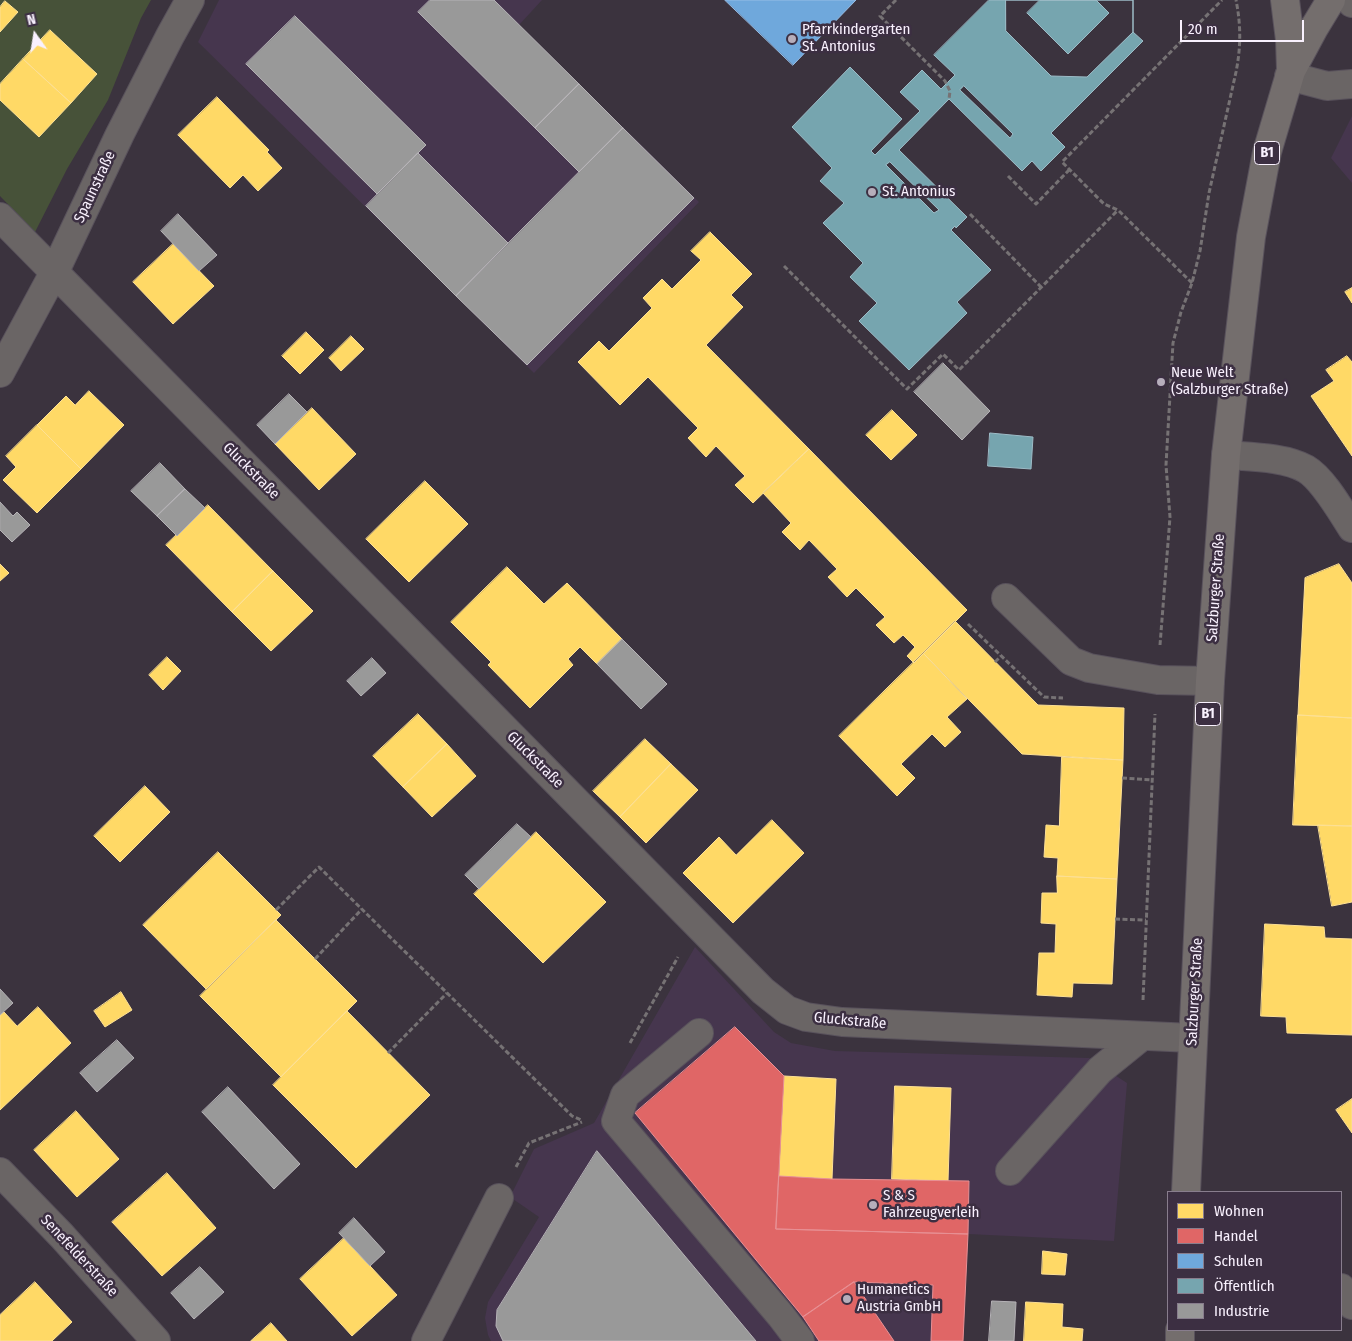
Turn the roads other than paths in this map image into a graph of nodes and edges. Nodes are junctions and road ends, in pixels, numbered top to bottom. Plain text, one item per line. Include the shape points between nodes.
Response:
1 (190, 0) edge
2 (1285, 0) edge
3 (1331, 0) edge
4 (1350, 0) edge
5 (1352, 3) edge
6 (1290, 74) junction
7 (1352, 84) edge
8 (0, 216) edge
9 (55, 272) junction
10 (0, 373) edge
11 (1226, 455) junction
12 (1352, 528) edge
13 (1006, 598) dead end
14 (1210, 681) junction
15 (699, 1033) dead end
16 (1142, 1036) junction
17 (1192, 1038) junction
18 (1010, 1171) dead end
19 (0, 1172) edge
20 (1186, 1191) edge
21 (499, 1198) dead end
22 (1342, 1290) edge
23 (1352, 1305) edge
24 (435, 1338) edge
25 (156, 1341) edge
26 (800, 1341) edge

1 - 9 street, Spaunstraße via 120,134
2 - 6 main road via 1290,32
3 - 6 main road, Salzburger Straße / B1
4 - 5 street
6 - 7 street via 1327,86
6 - 11 main road, Salzburger Straße / B1 via 1267,152 1251,236
8 - 9 street, Gluckstraße
9 - 10 street, Spaunstraße
9 - 16 street, Gluckstraße via 763,991 787,1010 806,1017 842,1022
11 - 12 street via 1284,461 1307,470 1320,482
11 - 14 main road, Salzburger Straße / B1
13 - 14 street via 1071,661 1089,668 1158,680
14 - 17 main road, Salzburger Straße / B1
15 - 26 street via 625,1095 616,1121
16 - 17 street, Gluckstraße
16 - 18 street via 1100,1070
17 - 20 main road, Salzburger Straße / B1
19 - 25 street, Senefelderstraße
21 - 24 street
22 - 23 street

